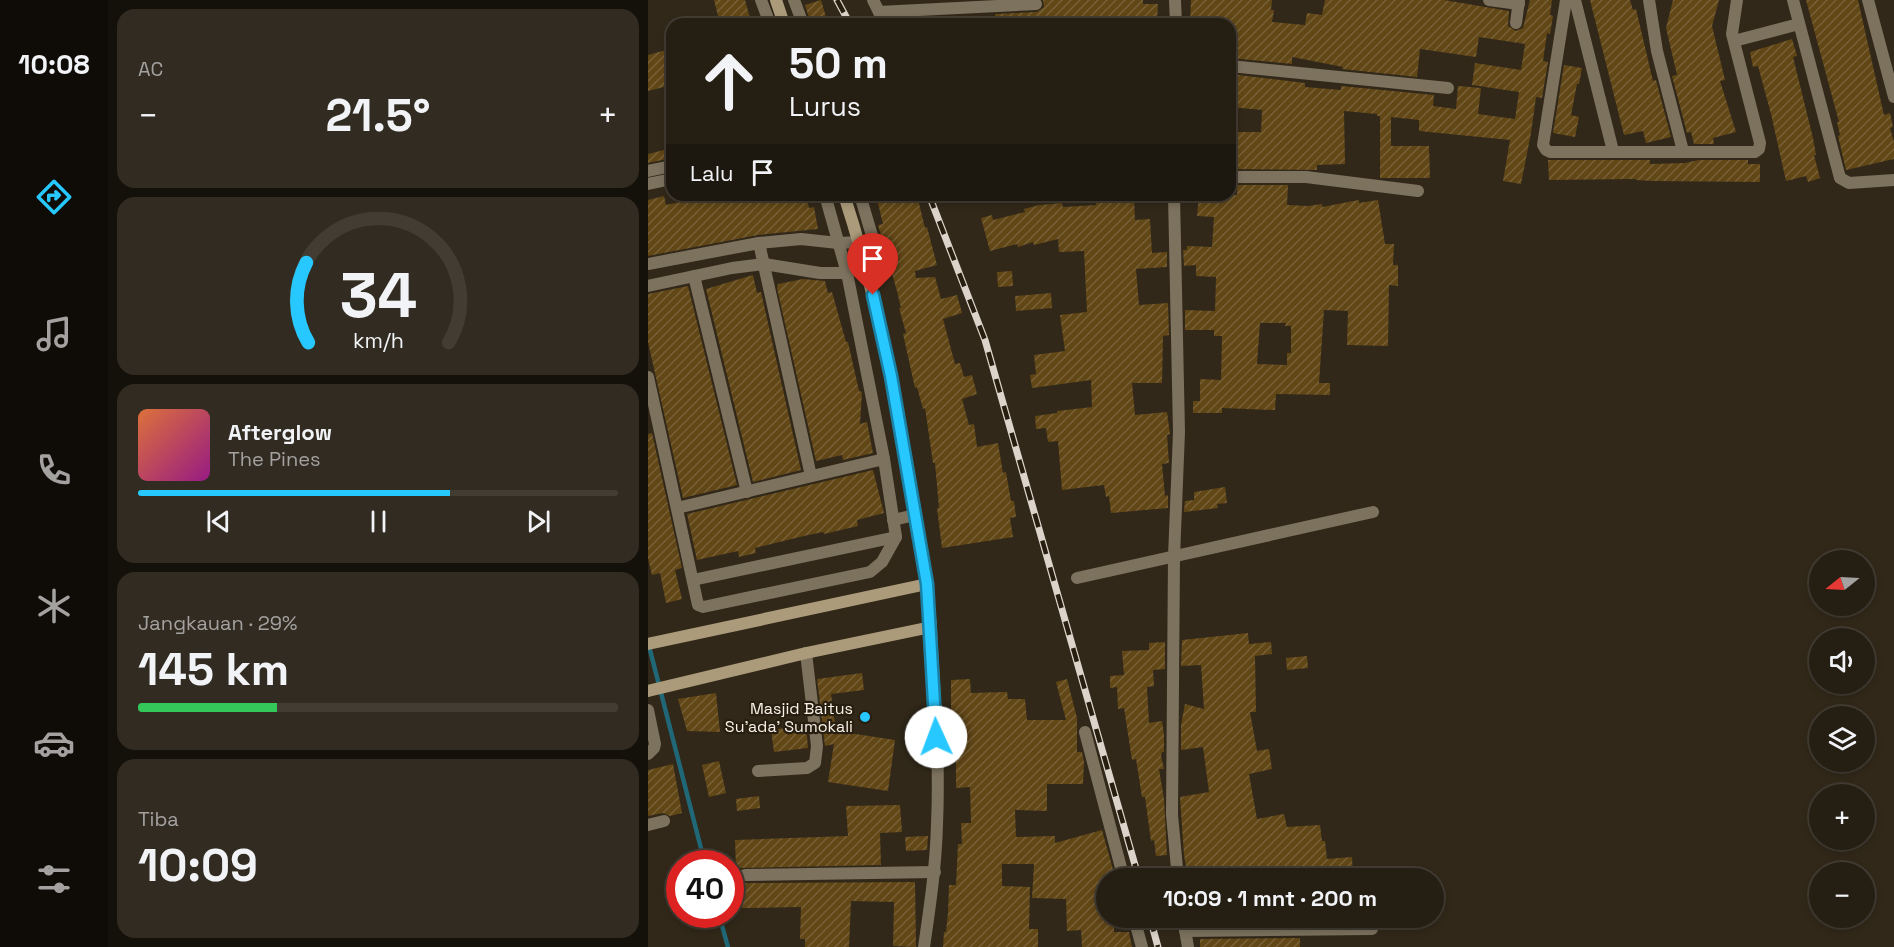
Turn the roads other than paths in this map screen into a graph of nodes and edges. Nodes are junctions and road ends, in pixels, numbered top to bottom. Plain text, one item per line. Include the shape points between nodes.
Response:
1 (761, 0) edge
2 (776, 0) edge
3 (794, 0) edge
4 (873, 0) edge
5 (1175, 0) edge
6 (1489, 0) edge
7 (1566, 0) edge
8 (1575, 0) edge
9 (1649, 0) edge
10 (1737, 0) edge
11 (1793, 0) edge
12 (1868, 0) edge
13 (1519, 2) edge
14 (1036, 4) dead end
15 (879, 12) junction
16 (768, 18) edge
17 (782, 18) edge
18 (801, 18) edge
19 (882, 18) edge
20 (1176, 18) edge
21 (1516, 23) dead end
22 (1799, 24) junction
23 (1734, 41) junction
24 (1236, 67) edge
25 (1448, 88) dead end
26 (1894, 98) edge
27 (1613, 151) junction
28 (1683, 151) junction
29 (666, 167) edge
30 (648, 171) edge
31 (1236, 177) edge
32 (666, 180) edge
33 (1894, 180) edge
34 (648, 184) edge
35 (1418, 191) dead end
36 (827, 201) edge
37 (846, 201) edge
38 (863, 201) edge
39 (1173, 201) edge
40 (860, 242) junction
41 (759, 243) junction
42 (838, 243) junction
43 (863, 255) junction
44 (648, 264) edge
45 (764, 264) junction
46 (847, 273) junction
47 (694, 276) junction
48 (648, 286) edge
49 (648, 377) edge
50 (884, 459) junction
51 (811, 476) junction
52 (747, 492) junction
53 (678, 508) junction
54 (1373, 512) dead end
55 (915, 515) junction
56 (893, 520) junction
57 (896, 537) junction
58 (1174, 557) junction
59 (1077, 578) dead end
60 (693, 580) junction
61 (927, 584) junction
62 (931, 627) junction
63 (648, 644) edge
64 (806, 653) junction
65 (653, 689) edge
66 (648, 710) edge
67 (1085, 732) dead end
68 (648, 754) edge
69 (758, 771) dead end
70 (664, 821) dead end
71 (648, 825) edge
72 (1121, 868) edge
73 (1177, 868) edge
74 (935, 872) junction
75 (745, 875) dead end
76 (1137, 928) edge
77 (1185, 928) edge
78 (924, 947) edge
79 (1142, 947) edge
80 (1188, 947) edge

1 - 16 street
2 - 17 main road
3 - 18 street
4 - 15 street
5 - 20 street
6 - 13 street
7 - 27 street via 1544,148 1550,152
8 - 27 street
9 - 28 street via 1657,51
10 - 23 street
11 - 22 street
12 - 26 street
13 - 21 street
14 - 15 street
15 - 19 street
22 - 23 street
22 - 33 street via 1840,178 1849,183
23 - 28 street via 1759,149
24 - 25 street
27 - 28 street
29 - 30 street
31 - 35 street via 1305,177
32 - 34 street
36 - 42 street
37 - 40 main road
38 - 43 street via 873,239
39 - 58 street via 1179,432
40 - 42 street
40 - 43 main road
41 - 42 street via 801,239
41 - 44 street
41 - 45 street
42 - 46 street
43 - 55 main road via 891,376
45 - 46 street
45 - 47 street
45 - 51 street
46 - 50 street
47 - 48 street
47 - 52 street
49 - 53 street
50 - 51 street
50 - 56 street
51 - 52 street
52 - 53 street
53 - 60 street
54 - 58 street
55 - 56 street
55 - 61 main road
56 - 57 street
57 - 60 street
57 - 60 street via 882,562 870,572 704,607 698,605
58 - 59 street
58 - 73 street via 1172,815
61 - 62 main road
61 - 63 main road
62 - 64 main road
62 - 74 street via 937,778
64 - 65 main road
64 - 69 street via 817,746 815,763 807,768
66 - 68 street via 654,744
67 - 72 street
70 - 71 street
74 - 75 street
74 - 78 street
76 - 79 street
77 - 80 street

